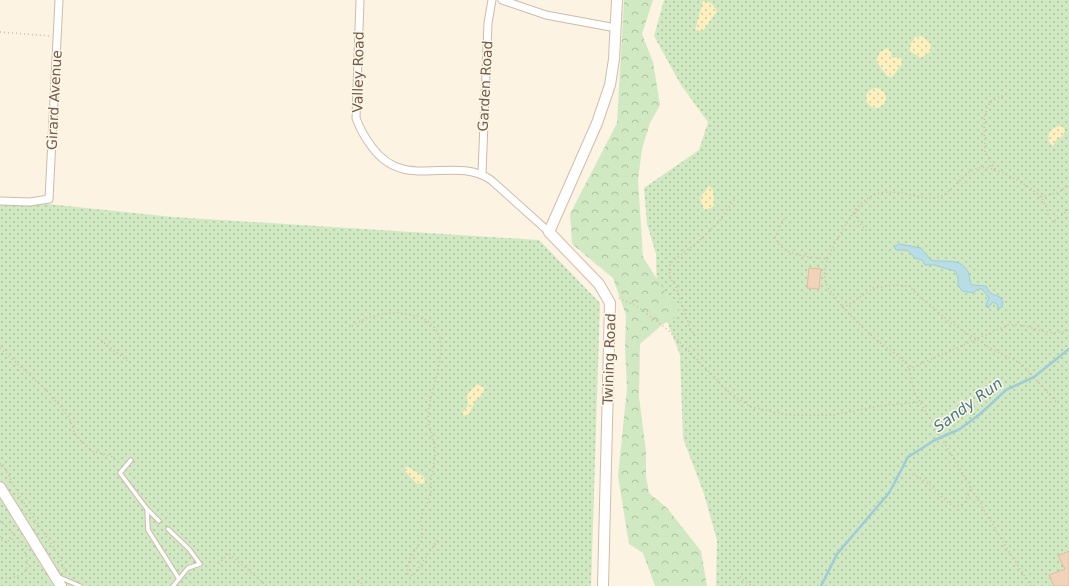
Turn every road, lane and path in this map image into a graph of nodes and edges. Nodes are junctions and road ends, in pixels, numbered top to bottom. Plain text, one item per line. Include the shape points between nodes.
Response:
1 (59, 0) edge
2 (360, 0) edge
3 (492, 0) edge
4 (502, 0) edge
5 (617, 0) edge
6 (616, 28) junction
7 (0, 32) edge
8 (58, 36) junction
9 (1009, 93) dead end
10 (995, 170) junction
11 (482, 173) junction
12 (1069, 186) edge
13 (1041, 197) junction
14 (736, 198) dead end
15 (0, 201) edge
16 (856, 207) junction
17 (1069, 209) edge
18 (784, 220) dead end
19 (549, 232) junction
20 (868, 232) dead end
21 (828, 259) junction
22 (606, 294) junction
23 (843, 308) junction
24 (352, 326) dead end
25 (1069, 330) edge
26 (695, 336) dead end
27 (98, 338) dead end
28 (978, 339) junction
29 (0, 348) edge
30 (130, 363) dead end
31 (909, 369) junction
32 (920, 402) junction
33 (1058, 404) dead end
34 (131, 460) dead end
35 (0, 464) edge
36 (125, 468) junction
37 (913, 474) dead end
38 (0, 487) edge
39 (971, 488) junction
40 (147, 509) junction
41 (159, 521) dead end
42 (0, 522) edge
43 (168, 530) dead end
44 (0, 536) edge
45 (15, 538) junction
46 (439, 538) dead end
47 (219, 564) dead end
48 (740, 577) dead end
49 (0, 578) edge
50 (179, 579) junction
51 (358, 580) dead end
52 (64, 583) edge
53 (80, 586) edge
54 (173, 586) edge
55 (267, 586) edge
56 (364, 586) edge
57 (603, 586) edge
58 (752, 586) edge
59 (1032, 586) edge

1 - 8 street, Girard Avenue
2 - 11 street, Valley Road via 356,118 370,145 384,160 405,171
3 - 11 street, Garden Road via 488,23
4 - 6 street via 546,15
5 - 6 street
6 - 19 street via 610,85 597,123
7 - 8 path
8 - 15 street, Girard Avenue via 50,199 30,202
9 - 10 path via 990,102 984,121 985,153
10 - 13 path
10 - 16 path via 984,167 976,169 948,192 936,198 889,191 870,196
11 - 19 street
12 - 13 path via 1057,193
13 - 17 path via 1053,222
14 - 26 path via 705,236 669,267 670,277
16 - 20 path via 856,217
16 - 21 path
18 - 21 path via 775,236 778,244 804,257
19 - 22 street, Twining Road
21 - 23 path via 825,282
22 - 32 path via 638,307 668,330 731,394 751,406 788,415 834,415 879,406
22 - 57 street, Twining Road via 610,303
23 - 28 path via 874,288 906,286 951,323
23 - 31 path via 855,322 898,356
24 - 46 path via 366,317 385,313 402,314 420,317 433,326 438,334 440,361 430,396 428,419 436,452 431,492 421,518 422,537 409,557 408,574 413,576 417,573
25 - 28 path via 1049,333 1013,324
27 - 30 path
28 - 31 path
28 - 33 path via 1022,364
29 - 36 path via 46,390 68,416 76,436 92,451 111,456
31 - 32 path via 914,392
32 - 39 path
34 - 36 lane
35 - 52 path via 2,462 20,497 58,554
36 - 40 lane via 120,473
37 - 39 path via 928,484 944,501 956,506 963,505 968,499
38 - 52 street via 54,576
39 - 59 path
40 - 41 lane
40 - 50 lane via 148,530
42 - 45 path
43 - 50 lane via 189,549 200,564 188,568
44 - 45 path via 6,542
45 - 49 path via 27,554 27,570 19,576
47 - 55 path via 228,553
48 - 58 path
50 - 54 lane
51 - 56 path
52 - 53 lane

